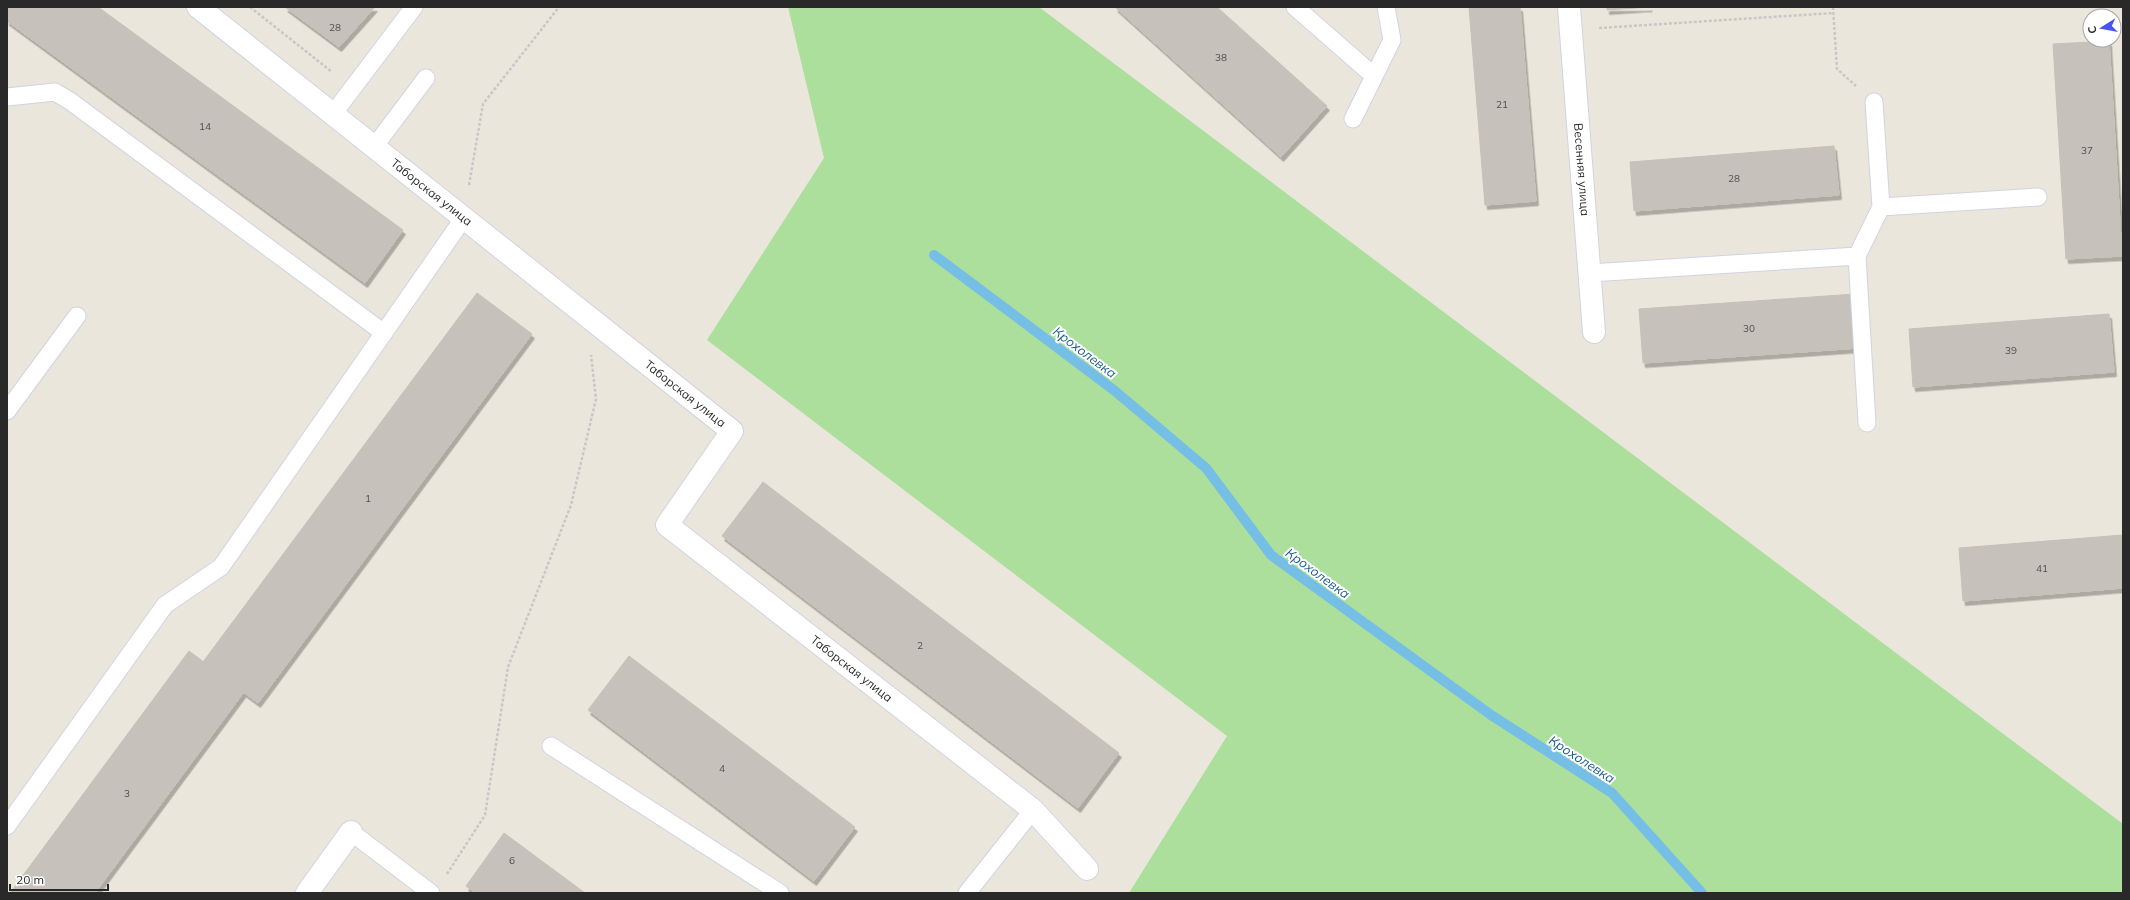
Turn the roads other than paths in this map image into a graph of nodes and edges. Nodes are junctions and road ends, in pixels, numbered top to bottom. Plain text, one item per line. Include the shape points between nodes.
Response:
1 (198, 7) edge
2 (414, 7) edge
3 (1295, 7) edge
4 (1386, 7) edge
5 (1569, 7) edge
6 (1374, 76) junction
7 (426, 78) dead end
8 (7, 97) edge
9 (1874, 102) road end
10 (333, 114) junction
11 (1353, 119) dead end
12 (374, 147) junction
13 (2038, 197) dead end
14 (1881, 207) junction
15 (463, 219) junction
16 (1856, 256) junction
17 (1590, 273) junction
18 (77, 316) dead end
19 (1594, 332) dead end
20 (384, 333) junction
21 (7, 411) edge
22 (1867, 423) dead end
23 (551, 746) dead end
24 (1033, 810) junction
25 (7, 826) edge
26 (351, 832) joint
27 (1087, 869) dead end
28 (307, 893) edge
29 (431, 893) edge
30 (780, 893) edge
31 (967, 893) edge

1 - 10 street, Таборская улица
2 - 10 lane
3 - 6 lane
4 - 6 lane via 1392,40
5 - 17 street, Весенняя улица
6 - 11 lane
7 - 12 lane
8 - 20 lane via 55,92 70,101
9 - 14 lane
10 - 12 street, Таборская улица
12 - 15 street, Таборская улица
13 - 14 lane
14 - 16 lane
15 - 20 lane
15 - 24 street, Таборская улица via 732,431 667,525
16 - 17 lane
16 - 22 lane
17 - 19 street, Весенняя улица
18 - 21 lane
20 - 25 lane via 221,567 165,605
23 - 30 lane
24 - 27 street, Таборская улица
24 - 31 lane
26 - 28 street
26 - 29 lane

